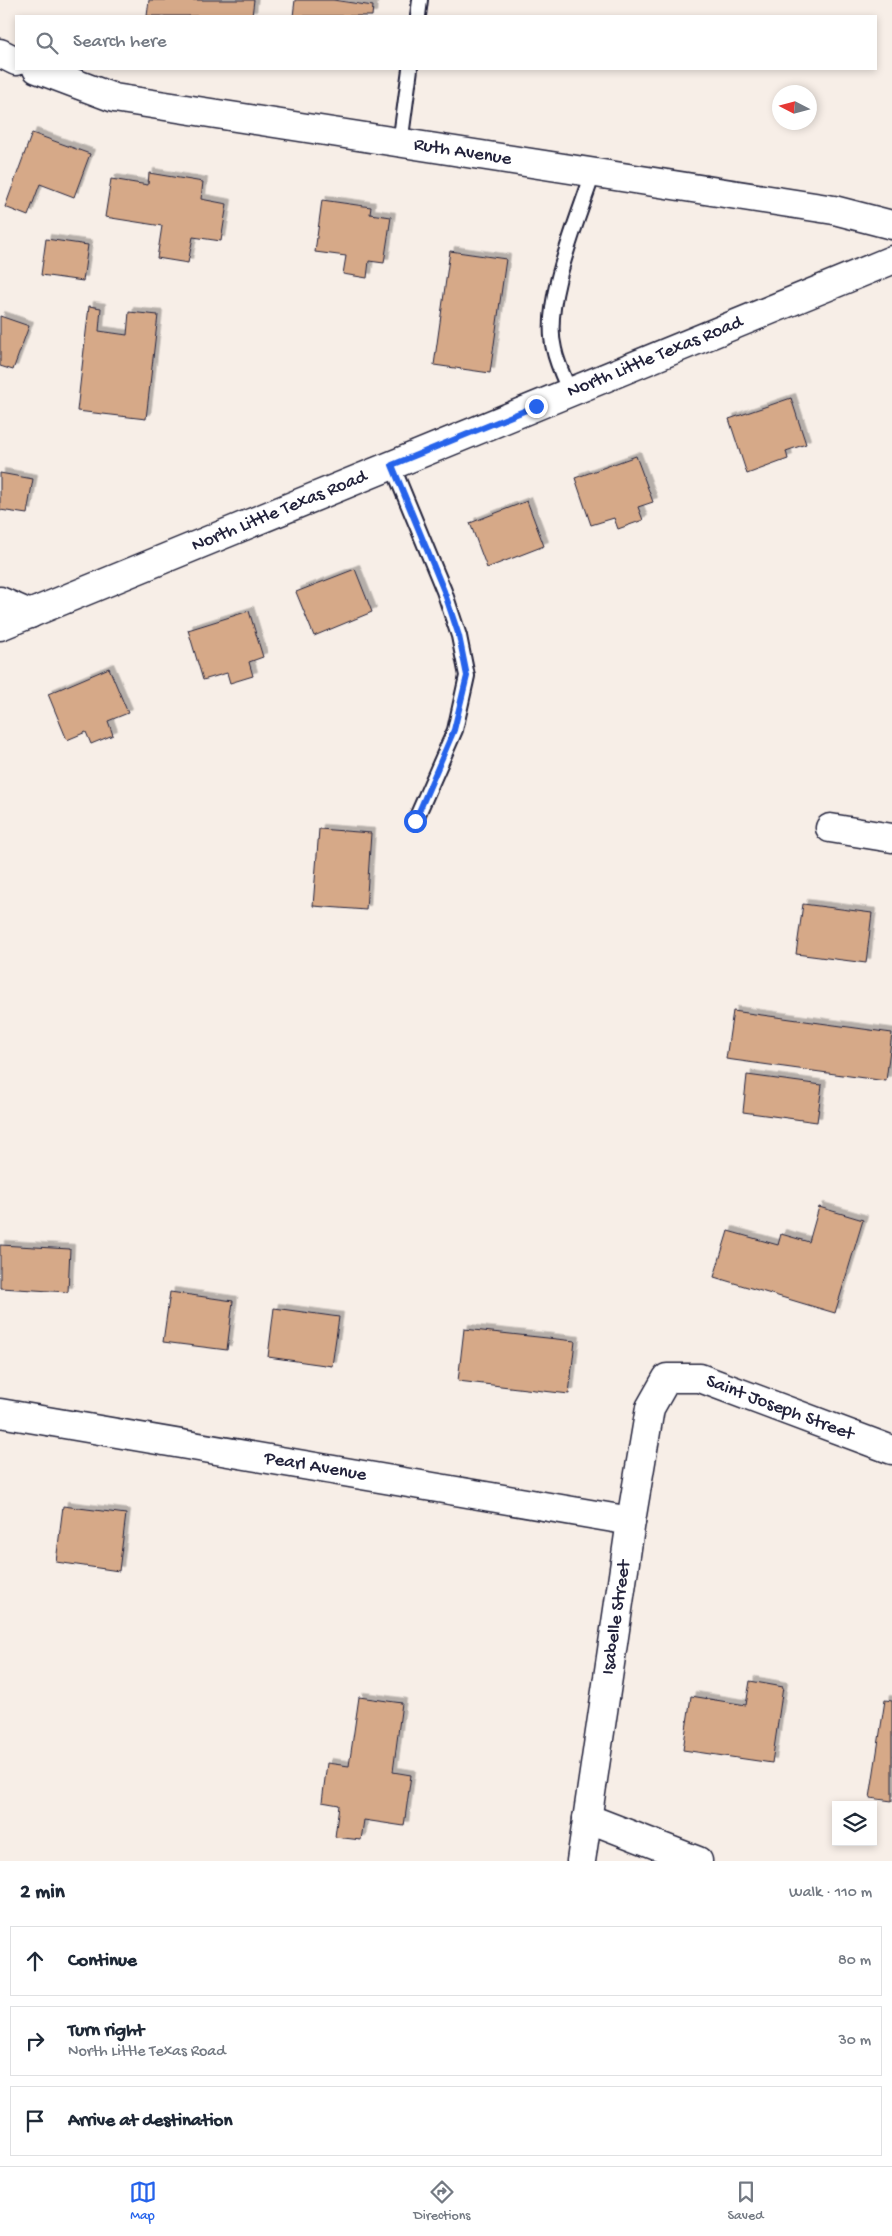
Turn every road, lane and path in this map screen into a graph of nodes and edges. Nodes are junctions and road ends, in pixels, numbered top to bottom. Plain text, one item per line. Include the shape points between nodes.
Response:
1 (420, 0) edge
2 (418, 15) edge
3 (0, 54) edge
4 (15, 61) edge
5 (40, 70) edge
6 (410, 70) edge
7 (400, 144) junction
8 (593, 174) junction
9 (892, 225) edge
10 (892, 260) edge
11 (570, 392) junction
12 (392, 465) junction
13 (0, 601) edge
14 (30, 614) junction
15 (0, 626) edge
16 (415, 821) dead end
17 (830, 828) dead end
18 (892, 838) edge
19 (666, 1378) joint
20 (0, 1413) edge
21 (892, 1450) edge
22 (631, 1521) junction
23 (587, 1818) junction
24 (581, 1861) edge
25 (698, 1861) edge

1 - 2 lane
3 - 4 street
5 - 7 street, Ruth Avenue via 114,98
6 - 7 lane
7 - 8 street, Ruth Avenue
8 - 9 street, Ruth Avenue via 834,210
8 - 11 lane via 554,298 551,324 553,348
10 - 11 street, North Little Texas Road
11 - 12 street, North Little Texas Road
12 - 14 street, North Little Texas Road
12 - 16 lane via 444,591 459,636 467,676 454,730
13 - 14 street
14 - 15 street, North Little Texas Road
17 - 18 street
19 - 21 street, Saint Joseph Street via 700,1378
19 - 22 street, Isabelle Street via 650,1408
20 - 22 street, Pearl Avenue
22 - 23 street, Isabelle Street
23 - 24 street, Isabelle Street
23 - 25 street

